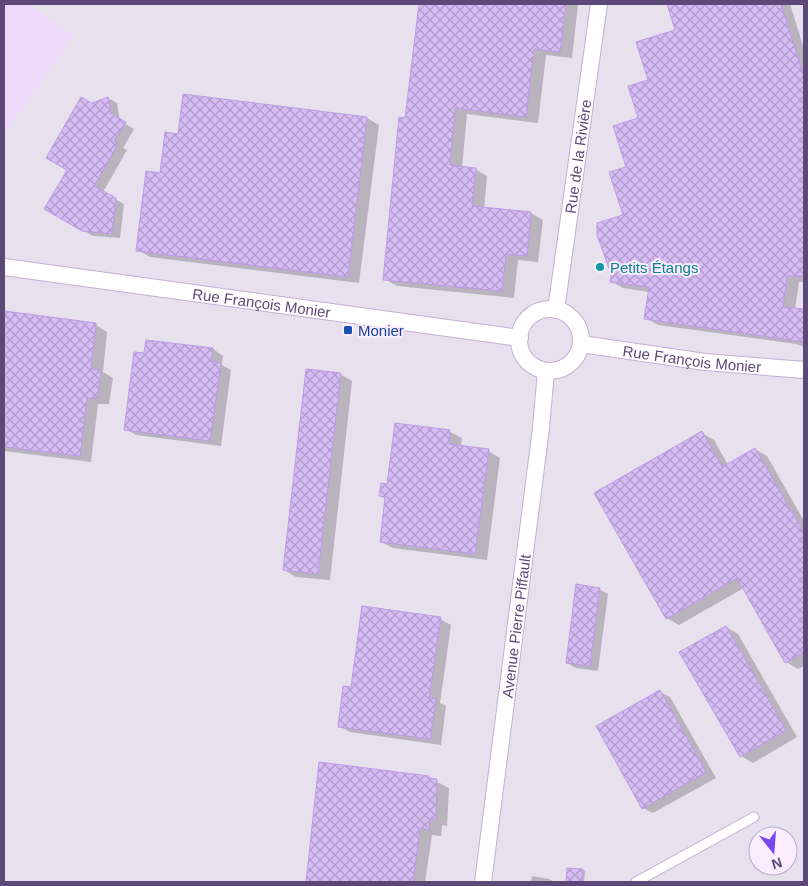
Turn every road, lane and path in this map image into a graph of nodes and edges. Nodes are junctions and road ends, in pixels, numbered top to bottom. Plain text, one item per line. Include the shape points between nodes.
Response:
1 (599, 4) edge
2 (4, 267) edge
3 (556, 310) junction
4 (520, 338) junction
5 (581, 344) junction
6 (804, 370) edge
7 (546, 371) junction
8 (754, 817) dead end
9 (483, 882) edge
10 (636, 882) edge

1 - 3 street, Rue de la Rivière
2 - 4 street, Rue François Monier
3 - 4 street via 530,317 523,325
3 - 5 street via 575,322
4 - 7 street via 522,354 528,362
5 - 6 street, Rue François Monier via 715,363
5 - 7 street via 574,360 566,367
7 - 9 street, Avenue Pierre Piffault
8 - 10 lane

